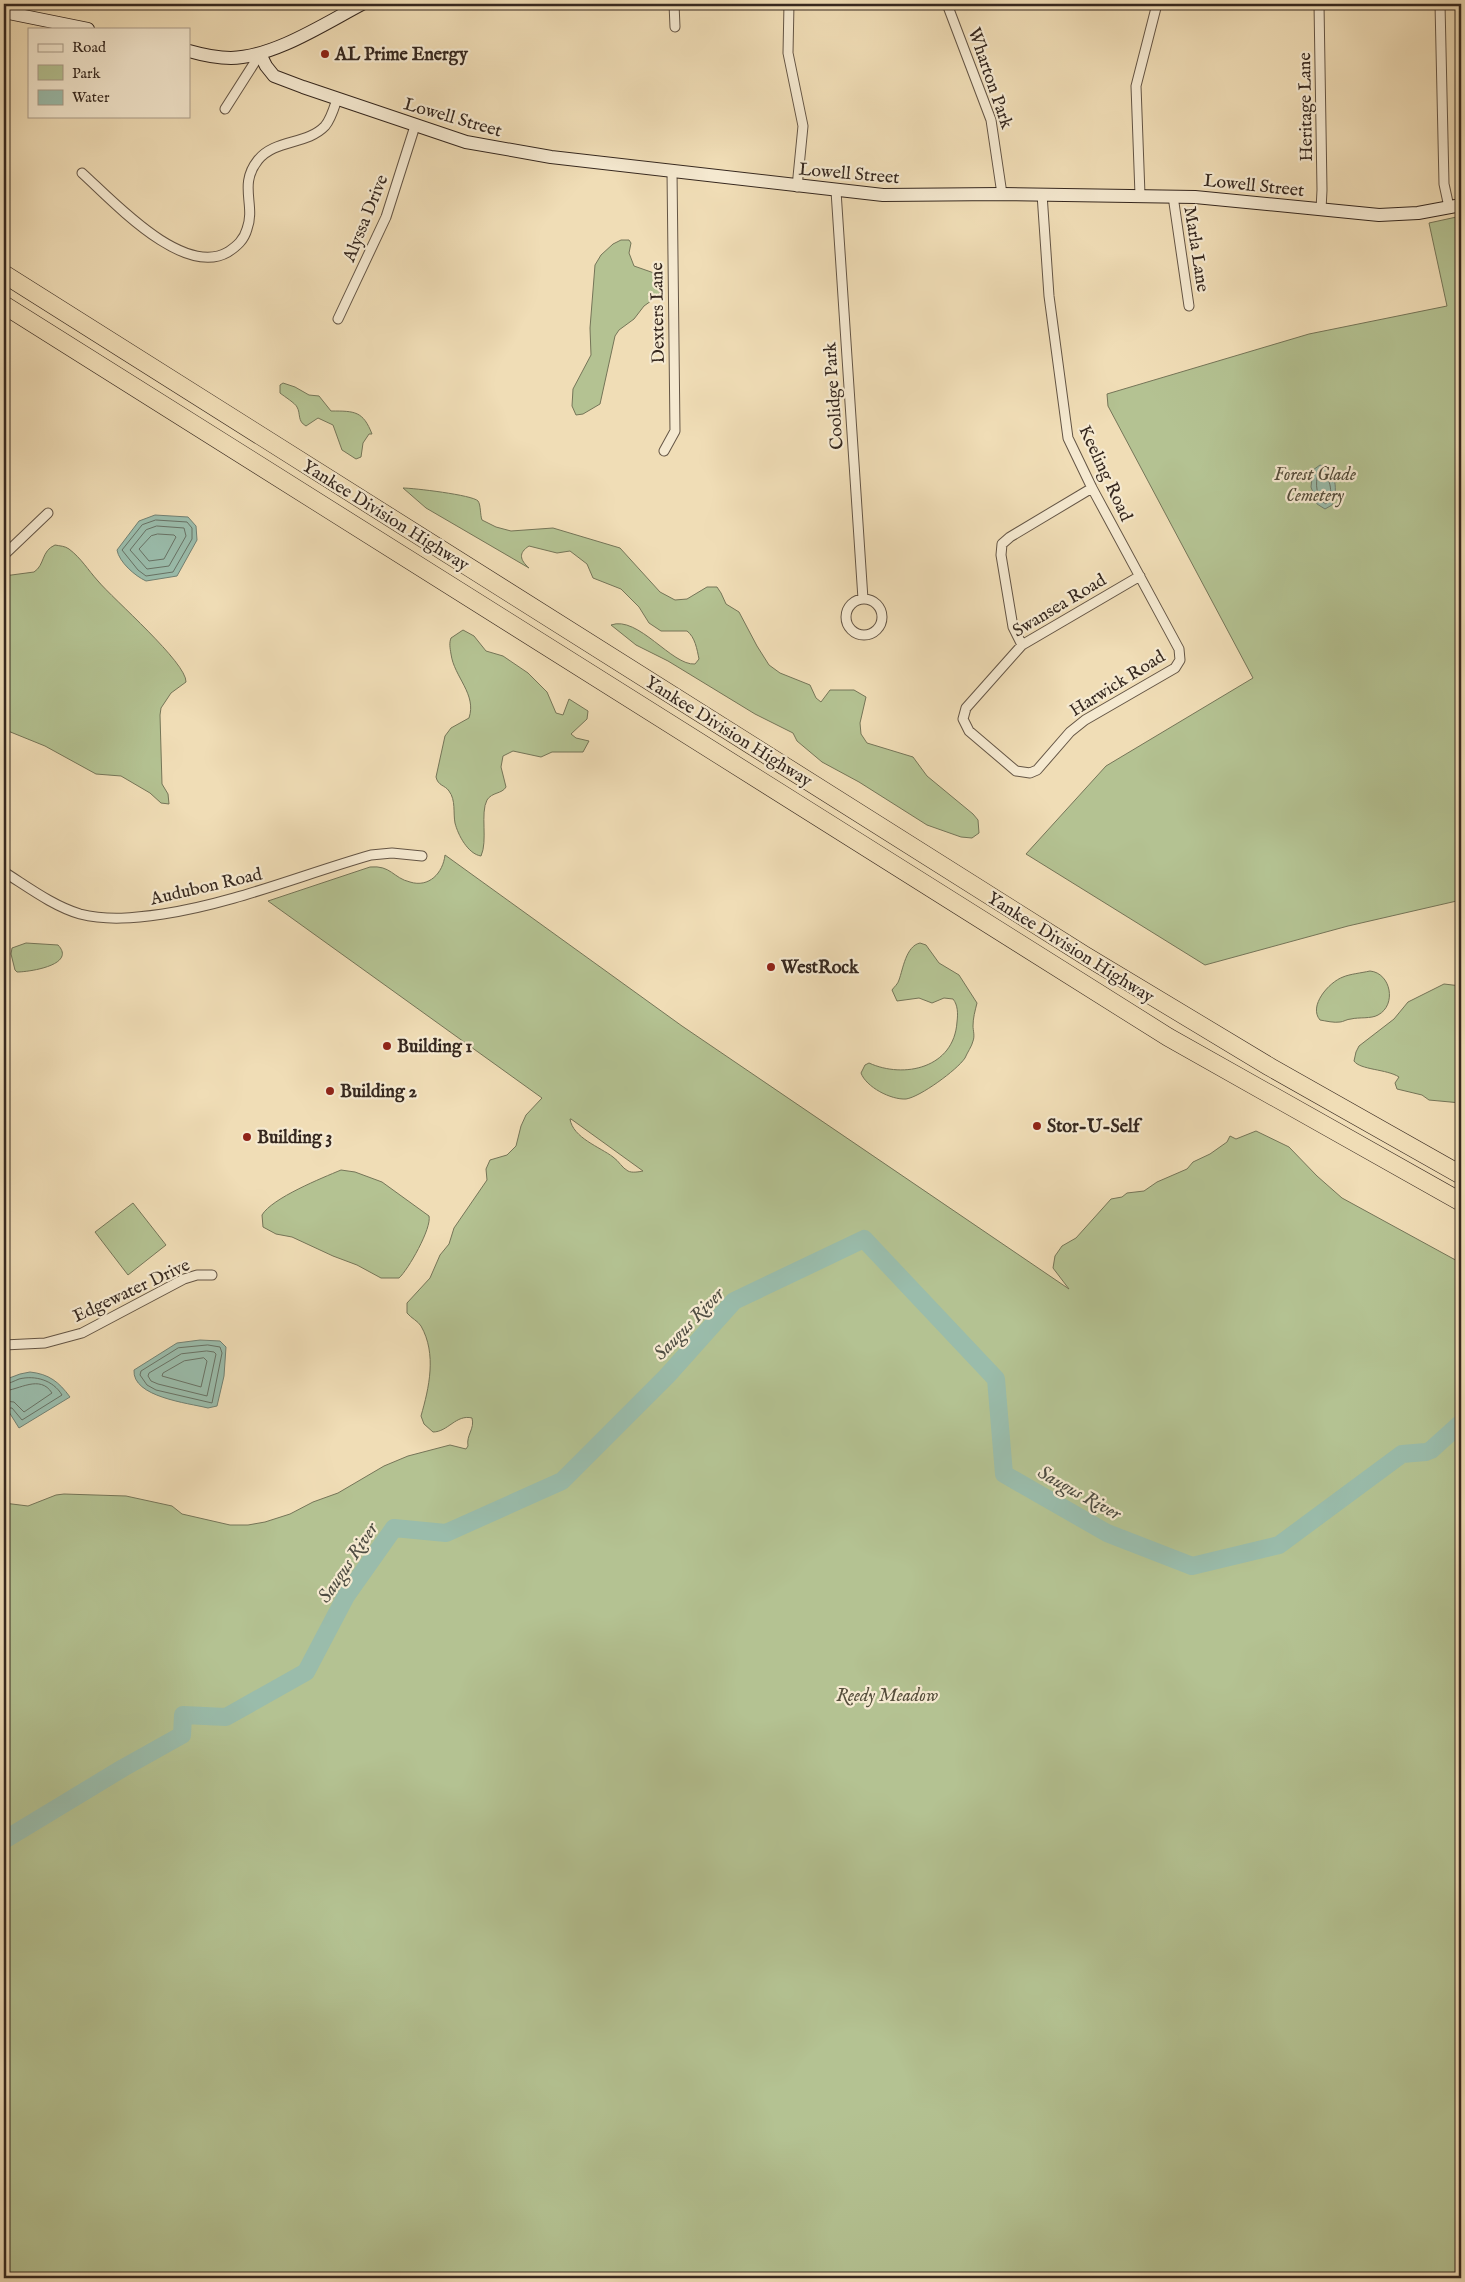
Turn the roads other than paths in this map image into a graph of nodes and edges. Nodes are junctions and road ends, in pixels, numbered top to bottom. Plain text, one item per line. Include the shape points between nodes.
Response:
1 (362, 4) edge
2 (674, 4) edge
3 (789, 4) edge
4 (947, 4) edge
5 (1158, 4) edge
6 (1319, 4) edge
7 (1440, 4) edge
8 (4, 12) edge
9 (675, 27) dead end
10 (83, 28) edge
11 (190, 51) edge
12 (260, 54) junction
13 (337, 99) junction
14 (225, 109) dead end
15 (415, 126) junction
16 (672, 171) junction
17 (82, 173) dead end
18 (797, 187) junction
19 (836, 191) junction
20 (1002, 194) junction
21 (1042, 194) junction
22 (1140, 195) junction
23 (1173, 196) junction
24 (1455, 206) edge
25 (1321, 210) junction
26 (4, 274) edge
27 (4, 305) edge
28 (1189, 306) dead end
29 (338, 319) dead end
30 (664, 451) dead end
31 (1092, 488) junction
32 (48, 513) dead end
33 (4, 555) edge
34 (1140, 576) junction
35 (863, 599) junction
36 (1022, 645) junction
37 (1180, 660) joint
38 (1027, 774) joint
39 (422, 856) dead end
40 (4, 872) edge
41 (1461, 1175) edge
42 (1461, 1202) edge
43 (212, 1275) dead end
44 (4, 1345) edge

1 - 12 main road
2 - 9 street
3 - 18 street via 788,53 804,126
4 - 20 street, Wharton Park via 991,120
5 - 22 street via 1136,86
6 - 25 street, Heritage Lane
7 - 24 street via 1444,182
8 - 10 main road
11 - 12 main road via 225,58
12 - 13 main road, Lowell Street via 274,76
12 - 14 street
13 - 15 main road, Lowell Street
13 - 17 street via 330,118 321,129 278,146 259,159 247,183 249,218 244,236 221,255 196,257 172,246 137,222
15 - 16 main road, Lowell Street via 513,152
15 - 29 street, Alyssa Drive via 386,217
16 - 18 main road, Lowell Street
16 - 30 street, Dexters Lane via 675,429
18 - 19 main road, Lowell Street
19 - 20 main road, Lowell Street via 890,195
19 - 35 street, Coolidge Park
20 - 21 main road, Lowell Street
21 - 22 main road, Lowell Street
21 - 31 street, Keeling Road via 1049,296 1067,435
22 - 23 main road, Lowell Street
23 - 25 main road, Lowell Street
23 - 28 street, Marla Lane
24 - 25 main road, Lowell Street via 1396,215
26 - 41 highway, Yankee Division Highway via 1168,1007
27 - 42 highway, Yankee Division Highway via 1168,1037
31 - 34 street, Keeling Road
31 - 36 street via 1002,544 1013,627
32 - 33 street
34 - 36 street, Swansea Road
34 - 37 street, Keeling Road via 1179,649
35 - 35 street via 851,605 847,618 853,630 866,634 878,628 882,615 876,603
36 - 38 street, Swansea Road via 967,706 963,719 969,731 1014,770
37 - 38 street, Harwick Road via 1173,670 1085,720 1070,732 1037,770
39 - 40 street, Audubon Road via 399,853 371,855 228,901 171,913 117,919 71,911
43 - 44 street, Edgewater Drive via 197,1275 184,1280 82,1333 45,1343

